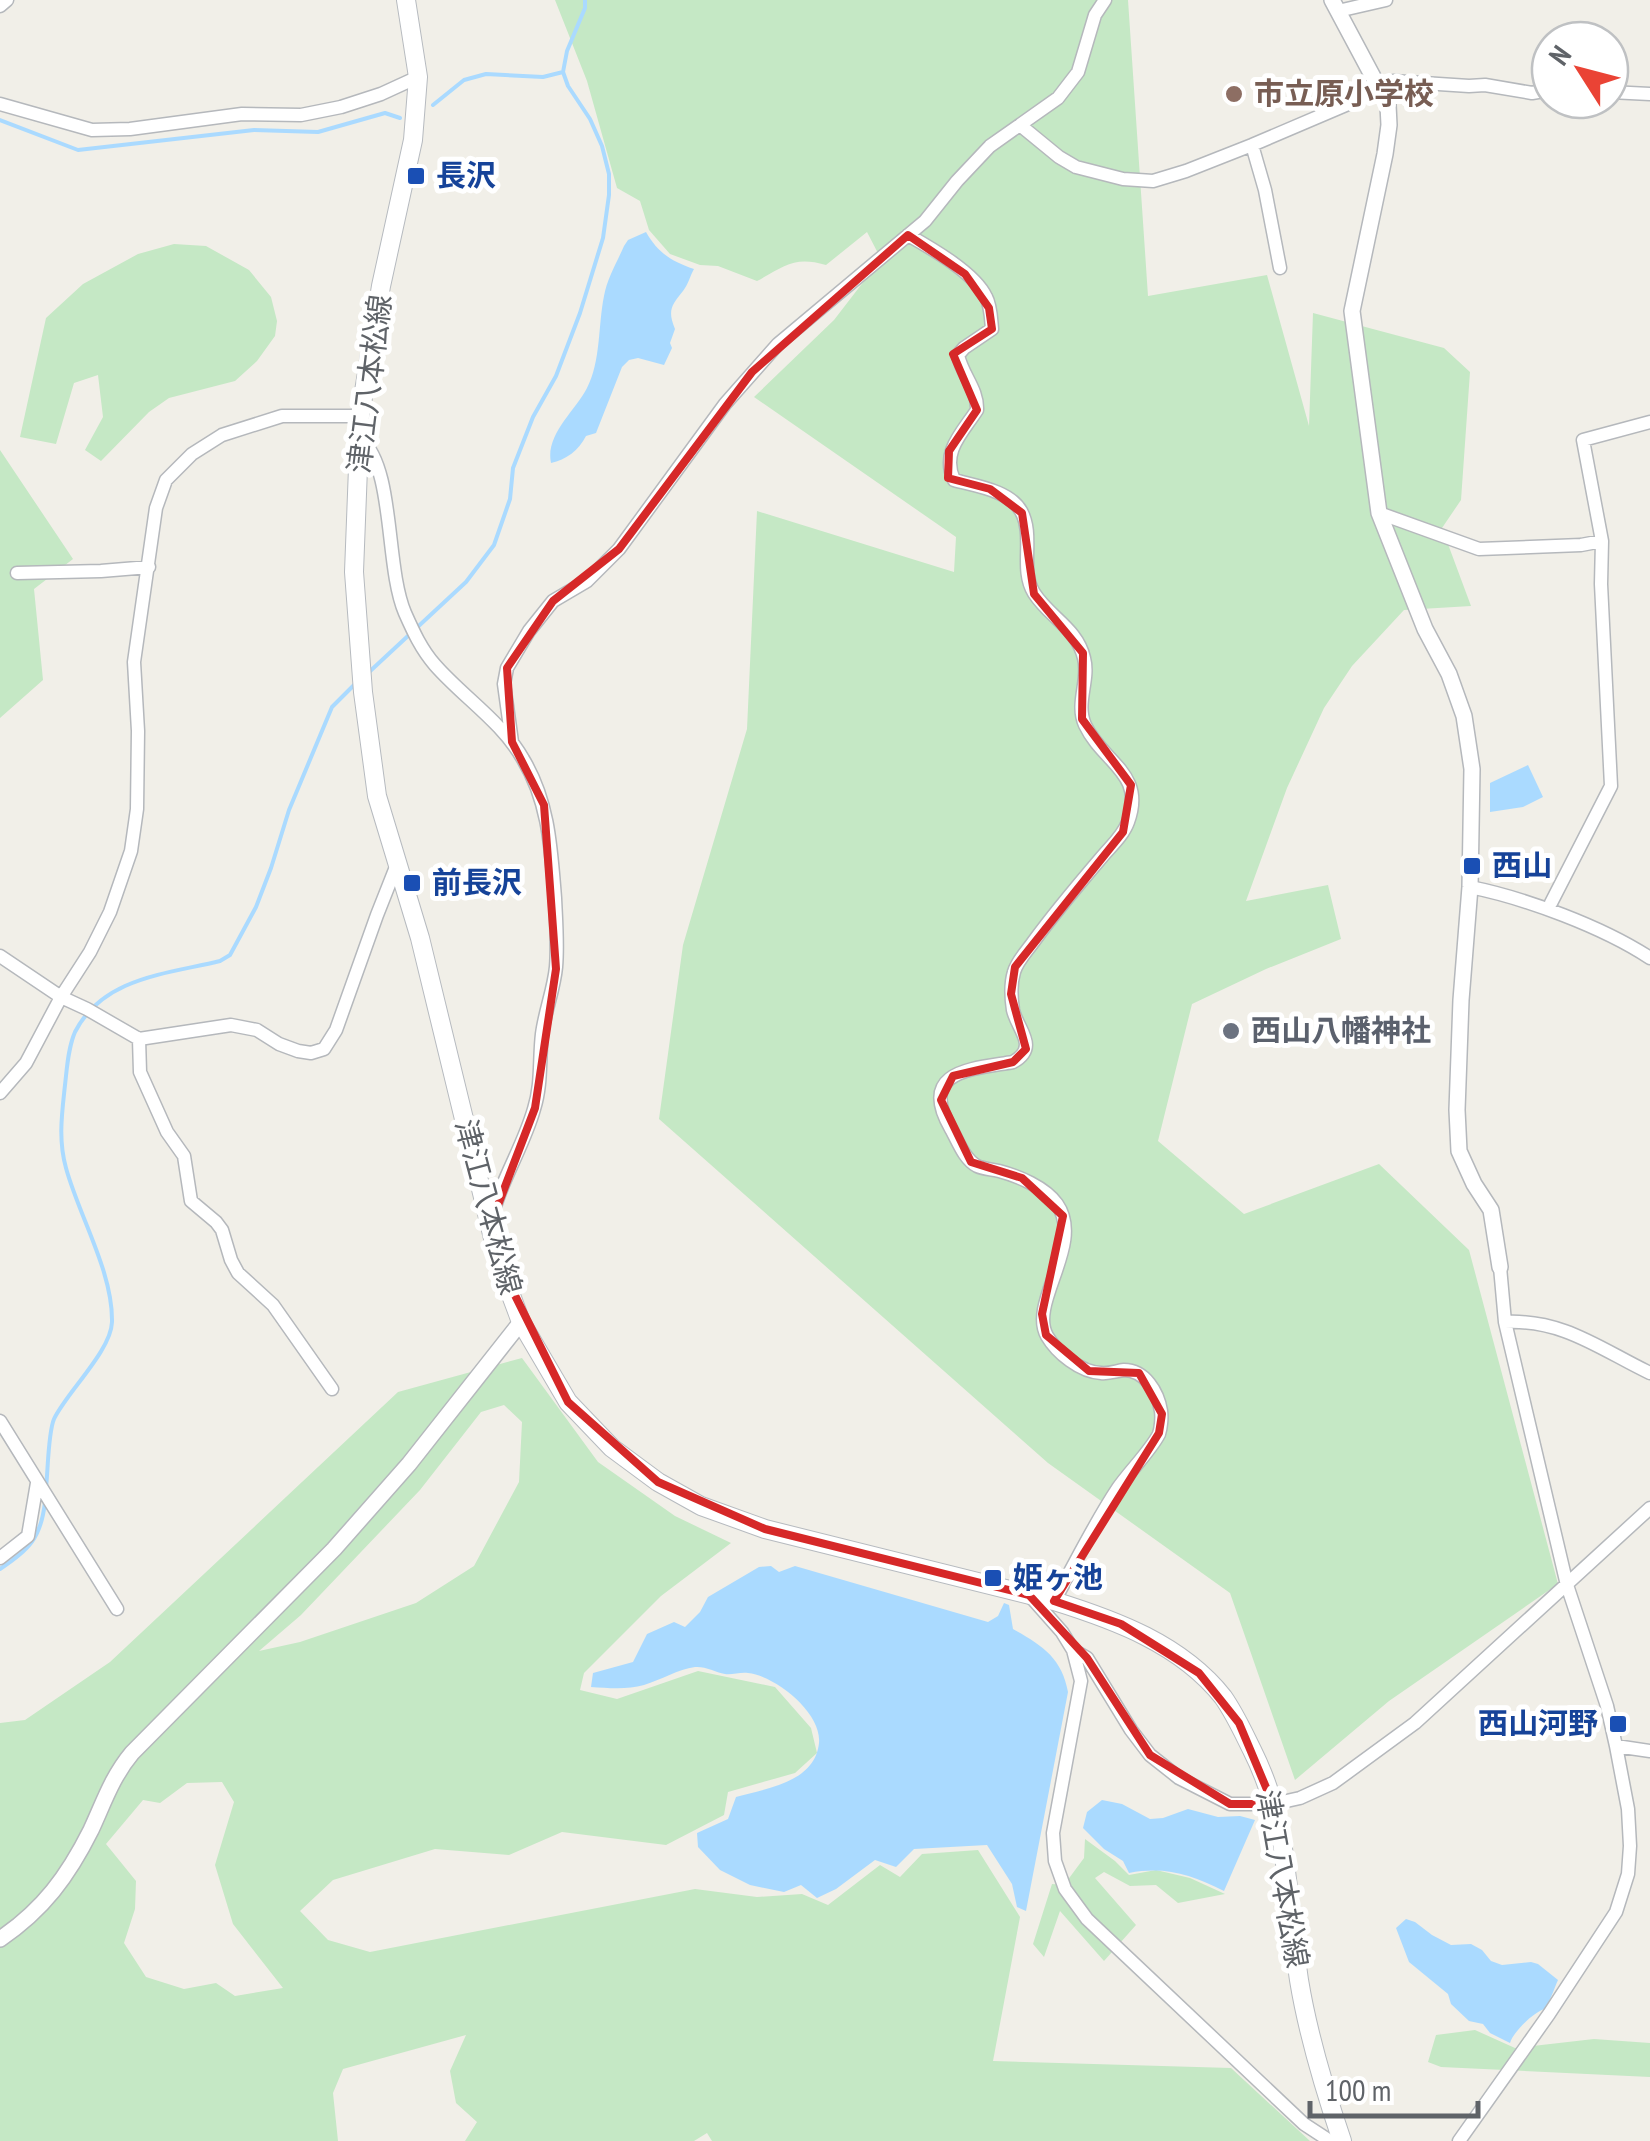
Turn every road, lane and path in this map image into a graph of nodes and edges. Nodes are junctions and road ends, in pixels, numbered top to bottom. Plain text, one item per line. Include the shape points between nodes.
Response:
1 (7, 0) edge
2 (406, 0) edge
3 (1106, 0) edge
4 (1386, 0) edge
5 (0, 6) edge
6 (1335, 6) edge
7 (418, 78) junction
8 (1381, 90) junction
9 (1530, 93) edge
10 (0, 104) edge
11 (1020, 125) junction
12 (1252, 144) junction
13 (908, 235) junction
14 (1280, 268) dead end
15 (360, 416) junction
16 (1650, 422) edge
17 (360, 438) junction
18 (1379, 513) junction
19 (1602, 541) junction
20 (149, 567) junction
21 (17, 573) dead end
22 (512, 742) junction
23 (396, 867) junction
24 (1470, 887) junction
25 (1551, 903) dead end
26 (0, 956) edge
27 (1650, 958) edge
28 (61, 997) junction
29 (139, 1039) junction
30 (0, 1093) edge
31 (490, 1226) junction
32 (1500, 1267) joint
33 (521, 1322) junction
34 (1506, 1322) junction
35 (1650, 1373) edge
36 (332, 1389) dead end
37 (0, 1421) edge
38 (38, 1482) junction
39 (1650, 1508) edge
40 (0, 1558) edge
41 (1567, 1585) junction
42 (1029, 1595) junction
43 (1054, 1601) junction
44 (117, 1609) dead end
45 (1073, 1650) junction
46 (1616, 1746) junction
47 (1650, 1751) edge
48 (1273, 1804) junction
49 (0, 1939) edge
50 (1330, 2141) edge
51 (1342, 2141) edge
52 (1459, 2141) edge

1 - 5 street
2 - 7 main road, 津江八本松線
3 - 11 street via 1078,72 1058,98
4 - 6 street
6 - 8 street
7 - 10 street via 301,115 242,114 130,130 92,130
7 - 15 main road, 津江八本松線 via 413,140
8 - 9 street via 1393,80
8 - 12 street
8 - 18 street via 1389,125 1352,312
11 - 12 street via 1076,166 1140,182
11 - 13 street via 990,146
12 - 14 street
13 - 22 street via 778,344 619,550 553,601 529,631 504,684
13 - 43 street via 965,274 990,308 992,330 958,355 977,410 949,451 948,468 954,480 990,489 1022,513 1034,594 1072,631 1083,653 1082,720 1131,784 1123,832 1015,966 1011,994 1026,1048 1020,1059 967,1068 943,1087 941,1100 943,1116 971,1162 1022,1178 1055,1201 1063,1216 1061,1253 1042,1314 1046,1335 1089,1371 1138,1372 1162,1414 1159,1433 1116,1490
15 - 17 main road, 津江八本松線
15 - 20 street via 282,416 192,454 161,491
16 - 19 street via 1583,440
17 - 22 street via 380,469 390,554 418,643
17 - 23 main road, 津江八本松線 via 354,572 362,692 376,796
18 - 19 street via 1479,549
18 - 24 street via 1464,716 1472,769
19 - 25 street via 1611,786
20 - 21 street
20 - 28 street via 134,662 133,839 110,912
22 - 31 street via 544,805 556,969 535,1108
23 - 29 street via 324,1050 298,1052 231,1024
23 - 31 main road, 津江八本松線 via 420,938
24 - 27 street via 1563,916
24 - 32 street via 1459,1151 1491,1210
26 - 28 street
28 - 29 street
28 - 30 street via 26,1063
29 - 36 street via 140,1072 184,1156 191,1201 222,1230 238,1273 273,1304
31 - 33 main road, 津江八本松線
32 - 34 street
33 - 42 main road, 津江八本松線 via 579,1414 612,1448 686,1498 765,1529
33 - 49 street via 334,1549 132,1752 46,1902
34 - 35 street via 1574,1333
34 - 41 street
37 - 38 street
38 - 40 street via 28,1536
38 - 44 street
39 - 41 street
41 - 46 street
41 - 48 street via 1415,1723 1333,1782
42 - 43 main road, 津江八本松線
42 - 45 street
43 - 48 main road, 津江八本松線 via 1121,1624 1199,1672 1239,1723
45 - 48 street via 1087,1658 1150,1754 1179,1778 1230,1804
45 - 50 street via 1081,1681 1053,1832 1065,1889 1153,1984
46 - 47 street
46 - 52 street via 1630,1846 1623,1895
48 - 51 main road, 津江八本松線 via 1310,2034

